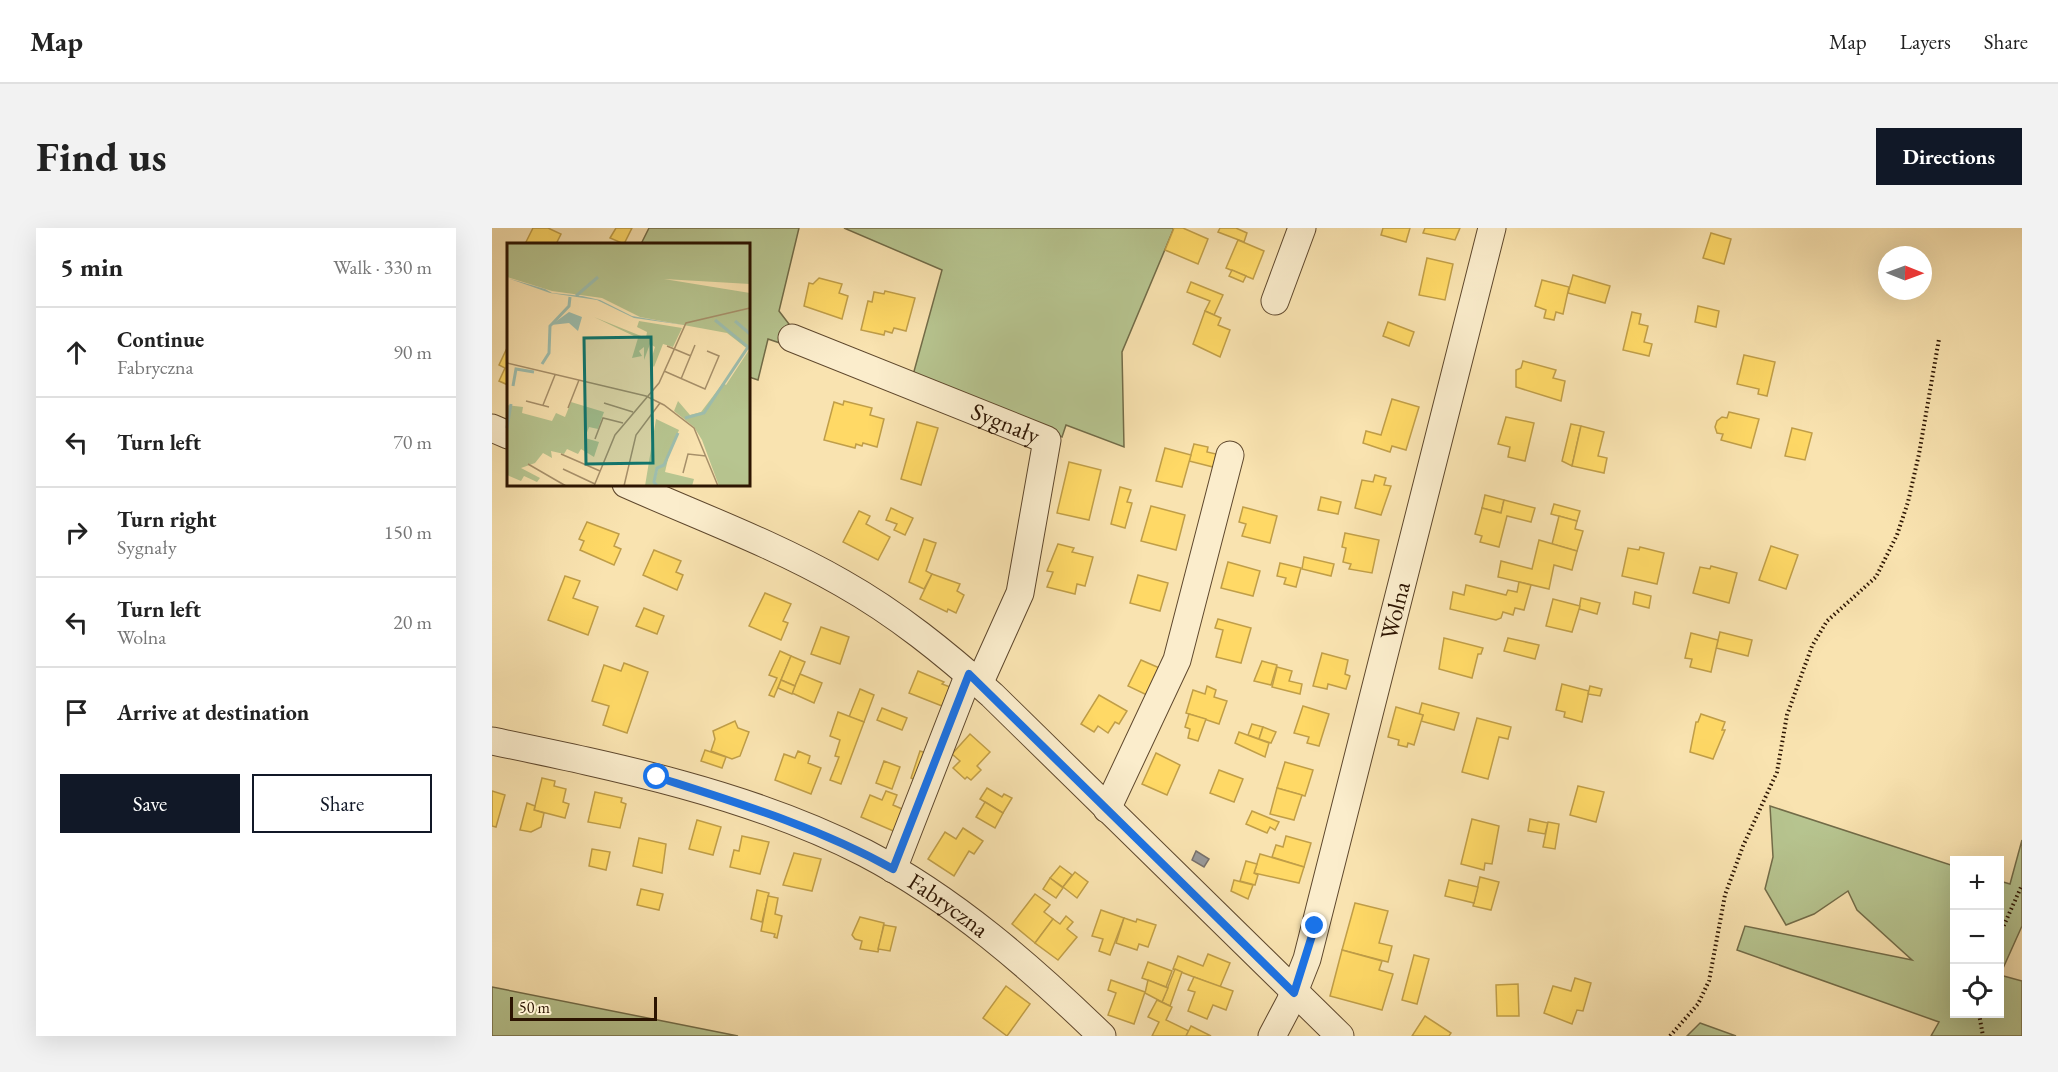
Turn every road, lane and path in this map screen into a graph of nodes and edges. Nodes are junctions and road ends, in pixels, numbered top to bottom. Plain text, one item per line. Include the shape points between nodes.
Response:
1 (1302, 228) edge
2 (1492, 228) edge
3 (1275, 301) dead end
4 (792, 338) dead end
5 (1939, 339) dead end
6 (492, 428) edge
7 (507, 435) edge
8 (1230, 455) dead end
9 (631, 486) edge
10 (974, 679) junction
11 (492, 741) edge
12 (1107, 809) junction
13 (893, 869) junction
14 (2022, 885) edge
15 (2004, 925) edge
16 (1294, 993) junction
17 (1980, 1018) edge
18 (1102, 1036) edge
19 (1272, 1036) edge
20 (1340, 1036) edge
21 (1670, 1036) edge
22 (1983, 1036) edge

1 - 3 street
2 - 16 street, Wolna via 1310,947
4 - 10 street, Sygnały via 1047,440 1020,593
5 - 21 path via 1919,454 1897,535 1876,577 1831,617 1812,646 1787,715 1777,772 1725,895 1708,981 1698,1004
6 - 7 street
8 - 12 street via 1177,660
9 - 10 street via 786,554 842,583 900,620
10 - 12 street
10 - 13 street
11 - 13 street, Fabryczna via 657,777 730,800 818,832
12 - 16 street
13 - 18 street, Fabryczna via 971,922 1060,995
14 - 15 path
16 - 19 street
16 - 20 street
17 - 22 path

